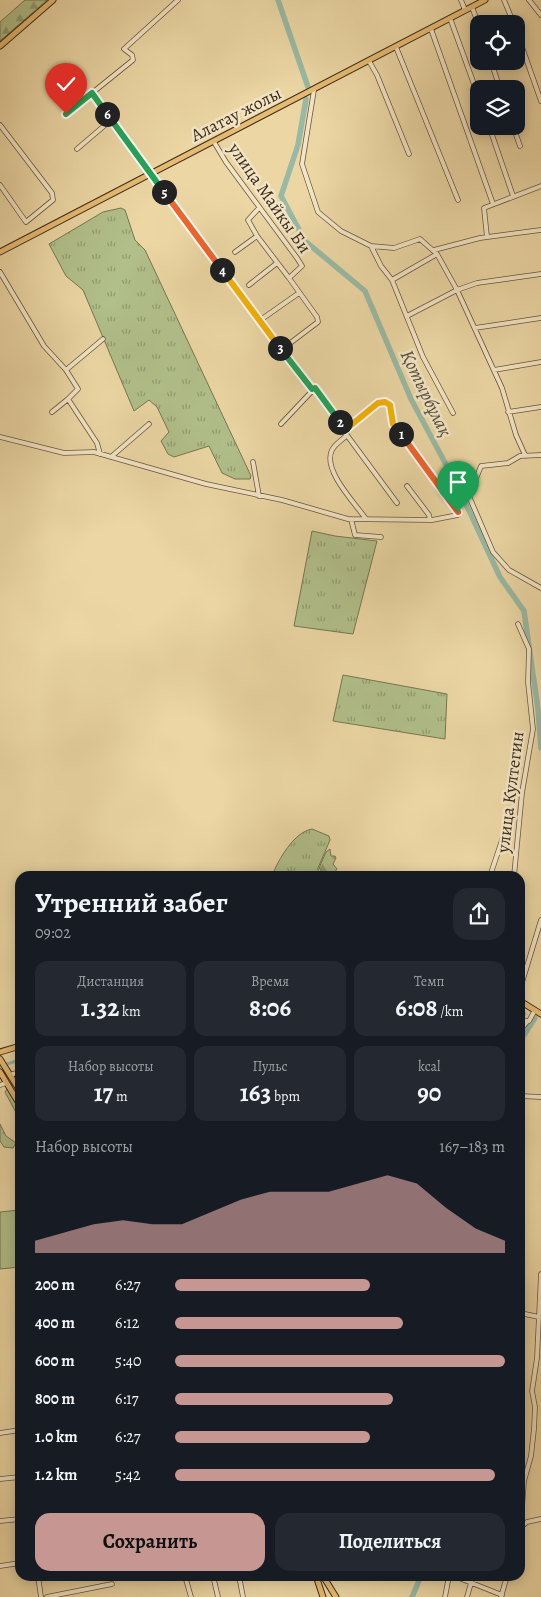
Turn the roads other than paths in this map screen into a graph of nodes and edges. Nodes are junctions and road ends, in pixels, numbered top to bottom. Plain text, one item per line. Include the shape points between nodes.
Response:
1 (53, 0) edge
2 (178, 0) edge
3 (461, 0) edge
4 (485, 0) edge
5 (504, 0) edge
6 (529, 0) edge
7 (472, 7) junction
8 (466, 10) junction
9 (475, 15) edge
10 (510, 15) edge
11 (541, 16) edge
12 (450, 18) junction
13 (431, 29) junction
14 (0, 46) edge
15 (396, 47) junction
16 (525, 56) edge
17 (369, 62) junction
18 (472, 80) edge
19 (314, 90) junction
20 (92, 93) junction
21 (541, 101) edge
22 (66, 114) dead end
23 (111, 120) junction
24 (0, 125) edge
25 (492, 135) edge
26 (516, 135) edge
27 (214, 142) junction
28 (520, 146) dead end
29 (77, 149) dead end
30 (409, 154) dead end
31 (152, 174) junction
32 (0, 185) edge
33 (541, 186) edge
34 (513, 196) junction
35 (458, 200) dead end
36 (493, 204) junction
37 (259, 208) junction
38 (541, 230) edge
39 (257, 236) junction
40 (487, 238) junction
41 (371, 246) junction
42 (434, 250) junction
43 (0, 252) edge
44 (235, 252) dead end
45 (437, 254) junction
46 (277, 263) junction
47 (0, 272) edge
48 (541, 274) edge
49 (289, 278) junction
50 (392, 280) junction
51 (249, 284) dead end
52 (458, 290) junction
53 (299, 293) junction
54 (408, 316) junction
55 (541, 318) edge
56 (259, 321) junction
57 (475, 328) junction
58 (103, 339) dead end
59 (281, 350) junction
60 (541, 362) edge
61 (66, 370) junction
62 (494, 370) junction
63 (312, 389) junction
64 (68, 399) junction
65 (541, 407) edge
66 (52, 412) dead end
67 (508, 412) junction
68 (453, 413) dead end
69 (149, 424) dead end
70 (281, 424) dead end
71 (345, 430) junction
72 (346, 436) junction
73 (0, 437) edge
74 (100, 454) junction
75 (525, 455) junction
76 (541, 455) edge
77 (111, 457) junction
78 (252, 462) dead end
79 (407, 486) dead end
80 (259, 496) junction
81 (397, 503) dead end
82 (351, 519) junction
83 (366, 519) junction
84 (430, 520) junction
85 (381, 537) dead end
86 (541, 588) edge
87 (518, 624) dead end
88 (503, 838) dead end
89 (492, 871) edge
90 (514, 871) edge
91 (541, 920) edge
92 (525, 973) edge
93 (525, 1003) edge
94 (535, 1010) junction
95 (541, 1014) edge
96 (527, 1022) joint
97 (525, 1024) edge
98 (15, 1048) edge
99 (0, 1052) edge
100 (1, 1060) edge
101 (0, 1072) edge
102 (15, 1073) edge
103 (9, 1074) junction
104 (6, 1083) junction
105 (15, 1084) edge
106 (0, 1085) edge
107 (525, 1096) edge
108 (15, 1097) edge
109 (541, 1097) edge
110 (541, 1274) edge
111 (525, 1314) edge
112 (539, 1317) junction
113 (539, 1358) edge
114 (15, 1431) edge
115 (0, 1433) edge
116 (525, 1477) edge
117 (15, 1478) edge
118 (0, 1479) edge
119 (541, 1519) edge
120 (15, 1520) edge
121 (0, 1521) edge
122 (525, 1524) edge
123 (15, 1564) edge
124 (0, 1566) edge
125 (38, 1581) edge
126 (186, 1581) edge
127 (214, 1581) edge
128 (240, 1581) edge
129 (318, 1581) edge
130 (326, 1581) edge
131 (449, 1581) edge
132 (465, 1581) edge
133 (472, 1581) edge
134 (506, 1581) edge
135 (112, 1584) dead end
136 (472, 1584) junction
137 (323, 1596) edge
138 (502, 1596) edge
139 (40, 1597) edge
140 (47, 1597) edge
141 (191, 1597) edge
142 (218, 1597) edge
143 (243, 1597) edge
144 (336, 1597) edge
145 (445, 1597) edge
146 (467, 1597) edge

1 - 14 main road
2 - 20 street via 124,49 133,60
3 - 8 street
4 - 7 main road, Алатау жолы
5 - 10 street
6 - 11 street
7 - 8 main road, Алатау жолы
7 - 9 street
8 - 12 main road, Алатау жолы
12 - 13 main road, Алатау жолы
12 - 18 street
13 - 15 main road, Алатау жолы
13 - 36 street
15 - 17 main road, Алатау жолы
15 - 35 street
16 - 21 street
17 - 19 main road, Алатау жолы
17 - 30 street
19 - 27 main road, Алатау жолы
19 - 41 street via 302,164 305,177 318,212 341,231
20 - 22 street
20 - 23 street
23 - 29 street
23 - 31 street
24 - 32 street via 52,193 53,200 26,222
25 - 34 street
26 - 28 street
27 - 31 main road, Алатау жолы
27 - 37 street, улица Майкы Би
31 - 43 main road, Алатау жолы
31 - 56 street
33 - 34 street
34 - 36 street
36 - 40 street via 484,208
37 - 39 street via 248,220
37 - 49 street, улица Майкы Би via 302,266
38 - 40 street
39 - 44 street
39 - 46 street
40 - 42 street
41 - 42 street via 394,248 420,239
41 - 50 street
42 - 45 street
45 - 50 street
45 - 52 street
46 - 49 street
46 - 51 street
47 - 61 street via 44,346
48 - 52 street via 477,283
49 - 53 street, улица Майкы Би
50 - 54 street
52 - 54 street
52 - 57 street
53 - 56 street
53 - 59 street, улица Майкы Би via 318,322
54 - 68 street via 424,357
55 - 57 street
56 - 59 street
57 - 62 street
58 - 61 street
59 - 63 street
60 - 62 street
61 - 64 street via 78,389
62 - 67 street
63 - 70 street
63 - 71 street via 315,388
64 - 66 street
64 - 74 street via 98,443
65 - 67 street
67 - 75 street
69 - 77 street
71 - 72 street
71 - 84 street via 378,403 388,403 396,428 459,513
72 - 81 street
72 - 83 street via 333,447 332,471
73 - 74 street via 64,453
74 - 77 street
75 - 76 street
75 - 86 street via 508,463 481,466 475,481 462,480 493,552 509,570
77 - 80 street
78 - 80 street
79 - 84 street
80 - 82 street
82 - 83 street
82 - 85 street via 354,535
83 - 84 street
87 - 90 street, улица Култегин via 529,649 528,682 533,729 522,793
88 - 89 street
91 - 92 street
93 - 94 main road
94 - 95 main road
94 - 96 street
96 - 97 street
98 - 99 main road
100 - 103 main road
101 - 104 main road
102 - 103 street
103 - 105 main road
104 - 106 street
104 - 108 main road
107 - 109 street
110 - 112 street
111 - 112 street
112 - 113 street
113 - 116 street via 532,1392 536,1407 531,1456
114 - 115 street
117 - 118 street
119 - 122 street
120 - 121 street
123 - 124 street
125 - 139 street
126 - 141 street
127 - 142 street
128 - 143 street
129 - 137 main road
130 - 144 main road
131 - 145 street
132 - 136 street
133 - 136 street
134 - 138 street
135 - 140 street
136 - 138 street
136 - 146 street

